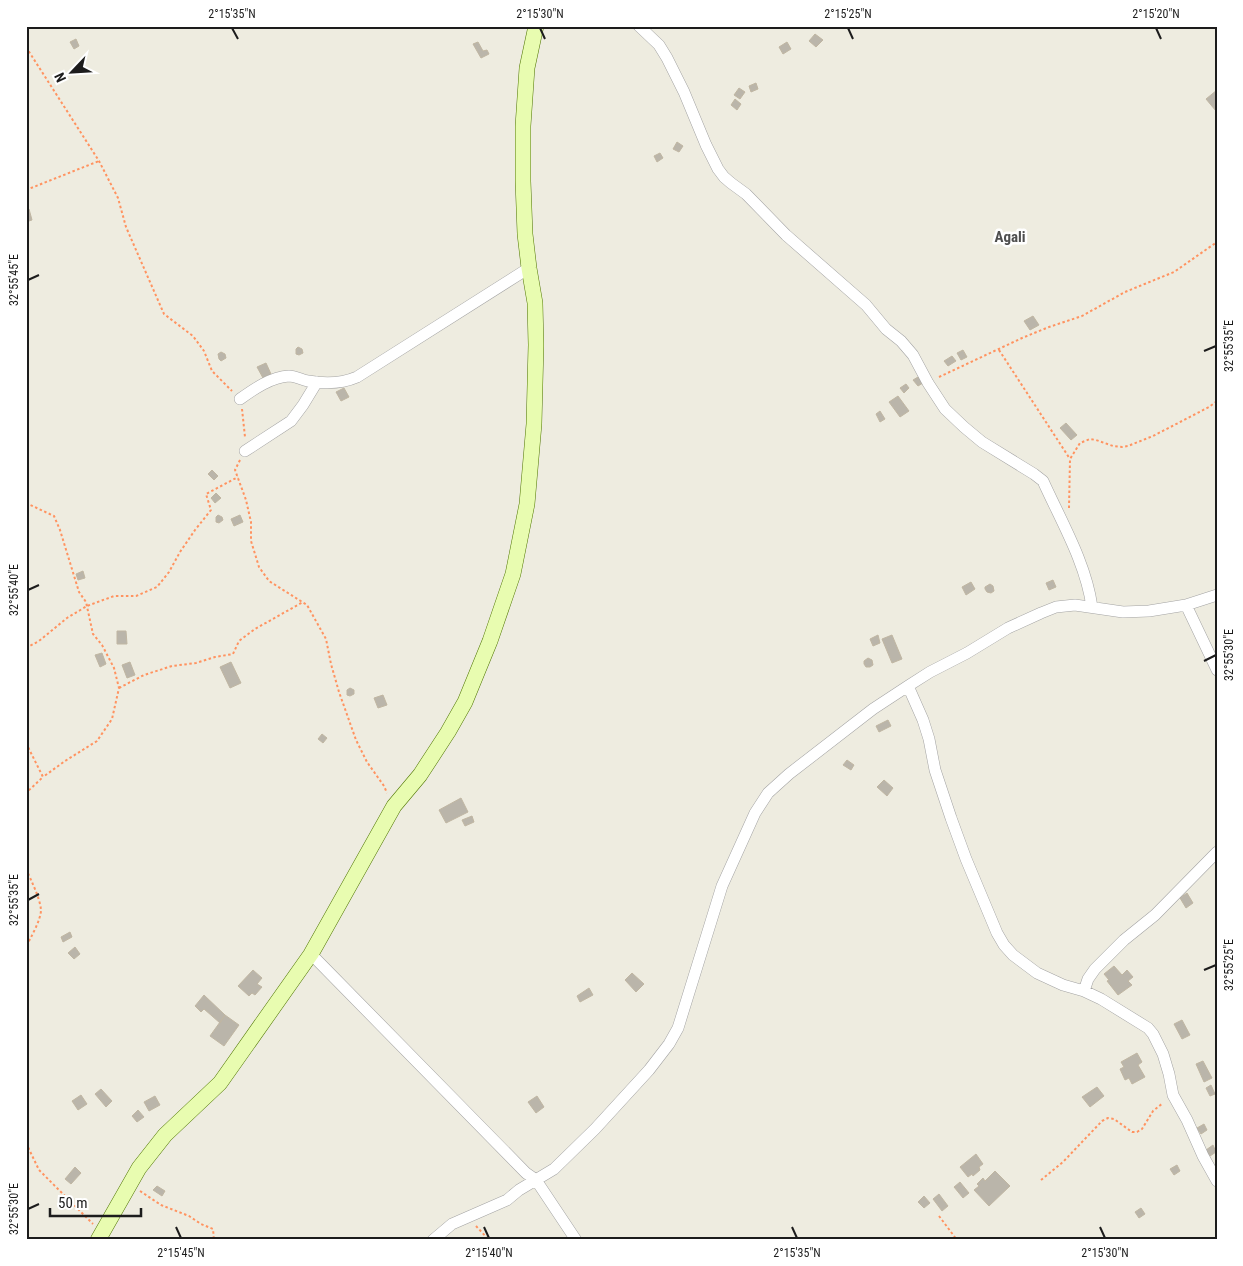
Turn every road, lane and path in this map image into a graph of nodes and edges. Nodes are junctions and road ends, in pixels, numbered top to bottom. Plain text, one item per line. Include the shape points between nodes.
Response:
1 (536, 26) edge
2 (639, 26) edge
3 (26, 47) edge
4 (99, 161) junction
5 (26, 190) edge
6 (1217, 242) edge
7 (529, 268) junction
8 (998, 350) junction
9 (316, 382) junction
10 (928, 383) junction
11 (240, 399) junction
12 (1217, 401) edge
13 (245, 451) junction
14 (1070, 459) junction
15 (238, 477) junction
16 (26, 502) edge
17 (1068, 534) junction
18 (1217, 595) edge
19 (303, 602) junction
20 (1186, 605) junction
21 (87, 606) junction
22 (1092, 607) junction
23 (26, 648) edge
24 (1217, 670) edge
25 (908, 686) junction
26 (119, 688) junction
27 (26, 743) edge
28 (43, 777) junction
29 (26, 793) edge
30 (394, 806) junction
31 (1217, 852) edge
32 (26, 869) edge
33 (26, 946) edge
34 (311, 954) junction
35 (1084, 991) junction
36 (26, 1023) edge
37 (26, 1027) edge
38 (1173, 1095) junction
39 (26, 1143) edge
40 (536, 1180) junction
41 (1041, 1180) dead end
42 (1217, 1181) edge
43 (130, 1183) junction
44 (938, 1216) dead end
45 (467, 1217) junction
46 (100, 1236) edge
47 (214, 1240) edge
48 (432, 1240) edge
49 (489, 1240) edge
50 (576, 1240) edge
51 (957, 1240) edge

1 - 7 street via 527,68 523,126
2 - 10 street via 659,45 667,58 724,177 866,305 913,355
3 - 4 path
4 - 5 path
4 - 11 path via 118,198 126,227 164,314 193,336 212,370
6 - 8 path via 1174,272 1125,292 1082,316
7 - 9 street via 357,377 329,384
7 - 30 street via 535,304 534,424 527,504 513,574 465,702 420,775
8 - 10 path
8 - 14 path
9 - 11 street via 290,376 275,379
9 - 13 street via 291,422
10 - 17 street via 945,409 964,427 1043,481
11 - 13 path
12 - 14 path via 1128,446 1085,440 1077,446
13 - 15 path via 235,470
14 - 17 path
15 - 19 path via 246,500 251,541 259,566 269,581
15 - 21 path via 206,494 211,510 157,587 136,596 114,596
16 - 21 path via 54,516 79,592
17 - 22 street via 1090,590
18 - 20 street
19 - 26 path via 255,629 239,641 233,654 172,666
19 - 30 path via 308,604 326,639 356,740
20 - 22 street via 1123,612
20 - 24 street
21 - 23 path
21 - 26 path via 93,634 114,668
22 - 25 street via 1075,605 1041,613 1008,628
25 - 35 street via 925,726 935,770 966,860 1000,939 1013,955 1037,973
25 - 40 street via 833,739 768,793 755,813 722,886 678,1028 669,1044 595,1129 554,1169
26 - 28 path via 112,719 97,741
27 - 28 path
28 - 29 path
30 - 34 street
31 - 35 street via 1155,915 1095,969
32 - 33 path via 41,911
34 - 40 street
34 - 43 street via 220,1083 165,1135
35 - 38 street via 1148,1028 1163,1054
36 - 37 path
38 - 41 path via 1153,1112 1142,1130 1134,1133 1108,1118
38 - 42 street
39 - 46 path via 39,1170
40 - 45 street via 507,1200
40 - 50 street
43 - 46 street
43 - 47 path via 161,1205 213,1229
44 - 51 path
45 - 48 street
45 - 49 path

